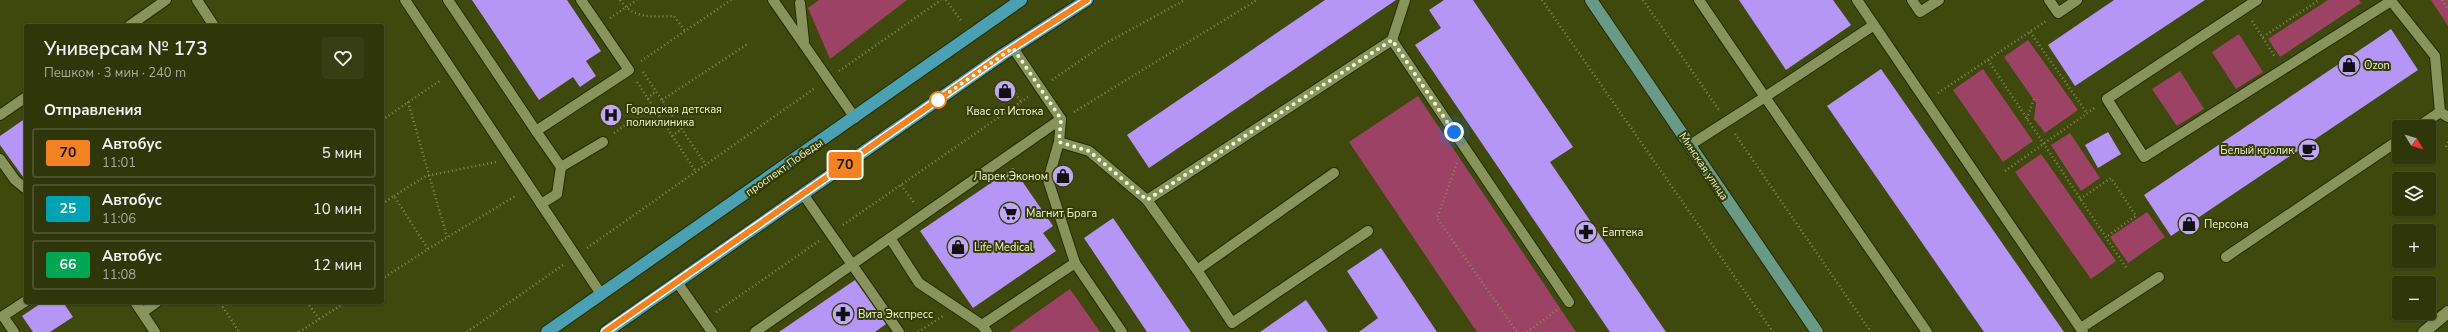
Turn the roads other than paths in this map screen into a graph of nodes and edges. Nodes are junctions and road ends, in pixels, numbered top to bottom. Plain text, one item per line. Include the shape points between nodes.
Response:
1 (166, 0) edge
2 (197, 0) edge
3 (405, 0) edge
4 (448, 0) edge
5 (581, 0) edge
6 (773, 0) edge
7 (1021, 0) edge
8 (1087, 0) edge
9 (1405, 0) edge
10 (1590, 0) edge
11 (1699, 0) edge
12 (1857, 0) edge
13 (1912, 0) edge
14 (1939, 0) edge
15 (2049, 0) edge
16 (2077, 0) edge
17 (2257, 0) edge
18 (2391, 0) edge
19 (800, 3) dead end
20 (132, 24) edge
21 (213, 24) edge
22 (1874, 25) junction
23 (1392, 40) junction
24 (804, 42) junction
25 (1013, 48) junction
26 (1765, 97) junction
27 (24, 98) edge
28 (0, 115) edge
29 (2444, 115) edge
30 (855, 118) junction
31 (1061, 119) junction
32 (2433, 120) edge
33 (536, 131) junction
34 (606, 139) road end
35 (1059, 142) junction
36 (1690, 145) junction
37 (2392, 145) edge
38 (0, 159) edge
39 (561, 168) junction
40 (1334, 174) dead end
41 (24, 187) edge
42 (803, 194) junction
43 (1147, 200) junction
44 (541, 204) junction
45 (1368, 231) dead end
46 (890, 238) junction
47 (2226, 258) dead end
48 (1075, 263) junction
49 (852, 264) junction
50 (1197, 270) junction
51 (2159, 277) dead end
52 (677, 282) junction
53 (602, 294) junction
54 (24, 301) edge
55 (1569, 302) road end
56 (137, 304) edge
57 (154, 304) edge
58 (143, 312) junction
59 (2448, 312) edge
60 (985, 328) edge
61 (2082, 330) edge
62 (14, 332) edge
63 (155, 332) edge
64 (547, 332) edge
65 (606, 332) edge
66 (712, 332) edge
67 (755, 332) edge
68 (899, 332) edge
69 (1122, 332) edge
70 (1817, 332) edge
71 (1927, 332) edge
72 (2424, 332) edge

1 - 20 lane
2 - 21 lane
3 - 44 lane
4 - 33 lane
5 - 33 lane via 598,26 633,67
6 - 24 lane
7 - 30 main road, проспект Победы
8 - 25 main road
9 - 23 lane
10 - 36 main road, Минская улица
11 - 26 lane
12 - 22 lane
13 - 14 lane via 1920,12
15 - 16 lane via 2058,13
17 - 18 lane via 2107,99 2144,157
18 - 29 lane via 2435,56
19 - 24 lane
22 - 26 lane
22 - 61 lane
23 - 43 lane
23 - 55 lane
24 - 30 lane
25 - 31 lane
25 - 42 main road
26 - 36 lane
26 - 71 lane
27 - 28 lane
29 - 32 lane
30 - 53 main road, проспект Победы
31 - 35 lane
31 - 46 lane
33 - 39 lane
34 - 39 lane
35 - 43 lane via 1089,151
35 - 48 lane via 1048,180
36 - 70 main road, Минская улица
37 - 47 lane
38 - 41 lane via 15,180
39 - 44 lane via 557,194
40 - 50 lane
42 - 49 lane
42 - 52 main road
43 - 50 lane
44 - 53 lane
45 - 50 lane via 1232,324
46 - 49 lane
46 - 60 lane via 919,283
48 - 60 lane
48 - 69 lane
49 - 67 lane
49 - 68 lane
51 - 61 lane
52 - 65 main road
52 - 66 lane
53 - 64 main road, проспект Победы
54 - 62 lane via 3,316
56 - 58 lane
57 - 58 lane
58 - 63 lane
59 - 72 street

